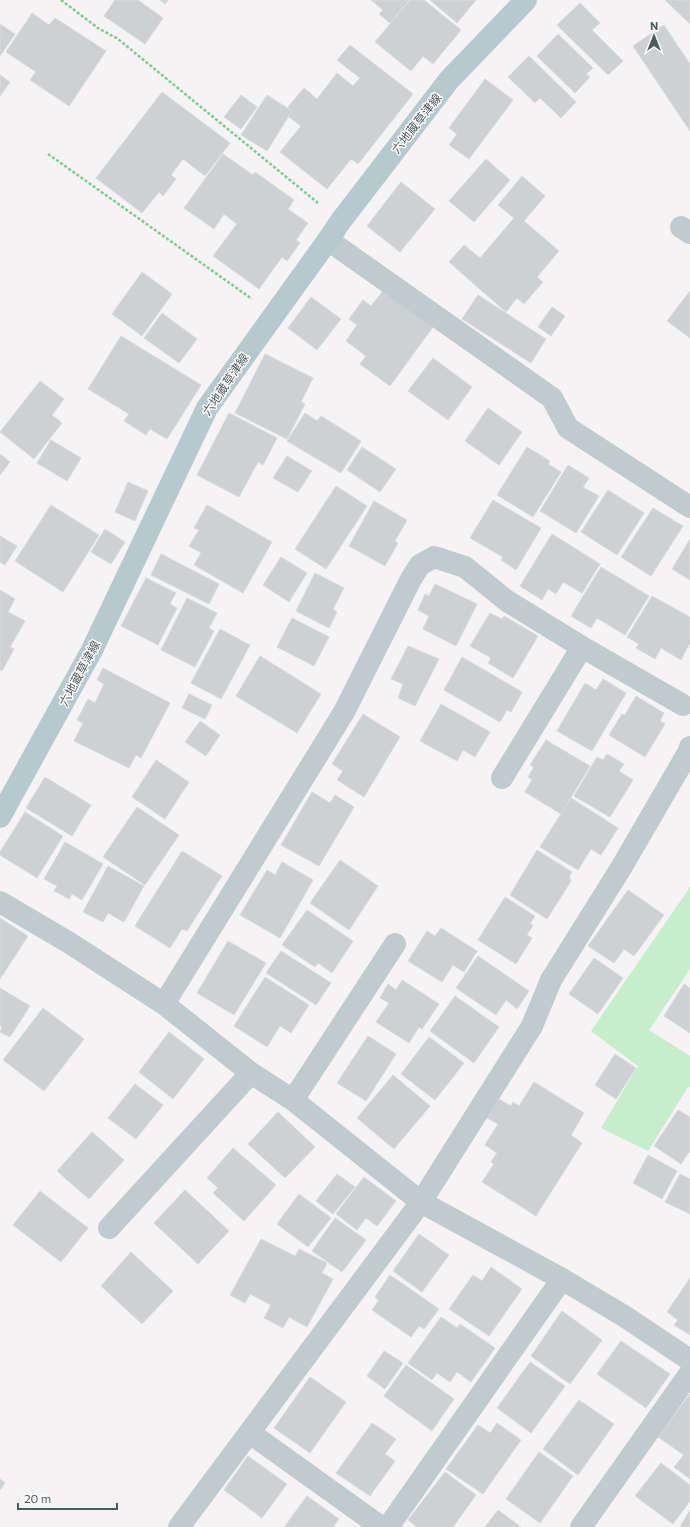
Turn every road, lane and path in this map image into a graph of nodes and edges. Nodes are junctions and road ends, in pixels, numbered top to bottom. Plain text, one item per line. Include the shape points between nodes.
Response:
1 (61, 0) edge
2 (526, 0) edge
3 (48, 154) dead end
4 (340, 222) junction
5 (328, 240) junction
6 (273, 314) junction
7 (690, 507) edge
8 (582, 647) junction
9 (688, 705) edge
10 (690, 747) edge
11 (502, 778) dead end
12 (0, 817) edge
13 (0, 902) edge
14 (396, 944) dead end
15 (164, 1004) junction
16 (251, 1073) junction
17 (293, 1100) junction
18 (421, 1202) junction
19 (109, 1228) dead end
20 (562, 1279) junction
21 (690, 1360) edge
22 (690, 1373) edge
23 (250, 1433) junction
24 (179, 1527) edge
25 (381, 1527) edge
26 (388, 1527) edge
27 (581, 1527) edge

1 - 4 path via 98,28 118,39
2 - 4 main road, 六地蔵草津線 via 449,80
3 - 6 path
4 - 5 main road, 六地蔵草津線
5 - 6 main road, 六地蔵草津線
5 - 7 street via 552,398 568,428
6 - 12 main road, 六地蔵草津線 via 207,408 92,650
8 - 9 street
8 - 11 street
8 - 15 street via 507,601 465,567 434,558 420,565 344,712
10 - 18 street via 621,868 551,980 532,1026
13 - 15 street
14 - 17 street
15 - 16 street
16 - 17 street
16 - 19 street
17 - 18 street
18 - 20 street
18 - 23 street
20 - 21 street
20 - 26 street
22 - 27 street
23 - 24 street
23 - 25 street

